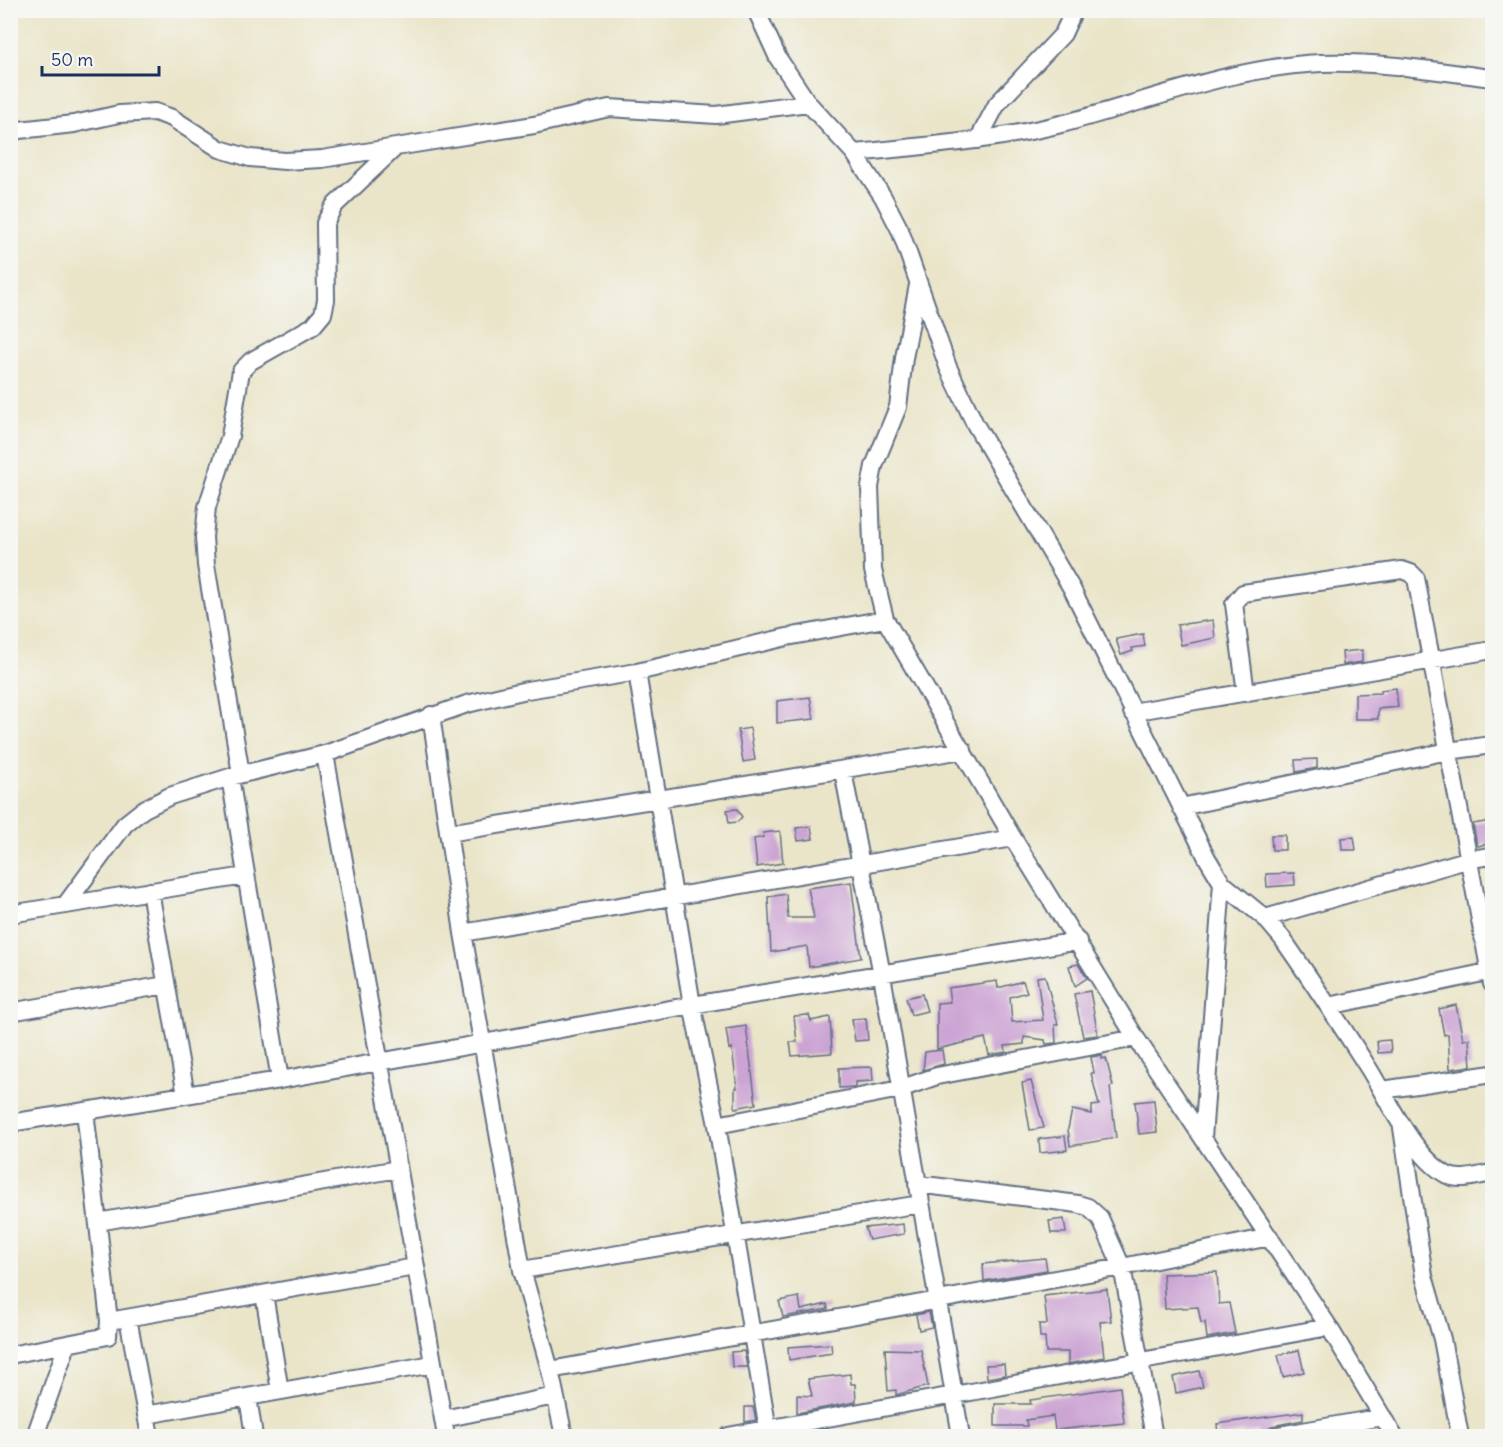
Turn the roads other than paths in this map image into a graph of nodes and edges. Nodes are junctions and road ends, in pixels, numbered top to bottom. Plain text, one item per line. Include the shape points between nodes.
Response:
1 (756, 10) edge
2 (1074, 10) edge
3 (1492, 78) edge
4 (808, 103) junction
5 (10, 131) edge
6 (978, 140) junction
7 (396, 147) junction
8 (854, 153) junction
9 (918, 284) junction
10 (885, 619) junction
11 (1492, 650) edge
12 (1431, 661) junction
13 (637, 672) junction
14 (1246, 693) junction
15 (1132, 712) junction
16 (431, 715) junction
17 (1492, 745) edge
18 (963, 750) junction
19 (1449, 751) junction
20 (325, 754) junction
21 (843, 771) junction
22 (235, 776) junction
23 (658, 801) junction
24 (1181, 807) junction
25 (448, 833) junction
26 (1013, 838) junction
27 (1492, 856) edge
28 (1470, 859) junction
29 (861, 864) junction
30 (245, 876) junction
31 (1222, 882) junction
32 (150, 891) junction
33 (674, 898) junction
34 (66, 904) junction
35 (10, 914) edge
36 (1265, 918) junction
37 (463, 933) junction
38 (1078, 941) junction
39 (882, 975) junction
40 (1492, 976) edge
41 (166, 985) junction
42 (692, 1005) junction
43 (1329, 1006) junction
44 (10, 1012) edge
45 (1136, 1038) junction
46 (481, 1043) junction
47 (379, 1060) junction
48 (1492, 1074) edge
49 (280, 1080) junction
50 (900, 1089) junction
51 (1382, 1090) junction
52 (186, 1095) junction
53 (85, 1111) junction
54 (10, 1123) edge
55 (717, 1125) junction
56 (1402, 1128) junction
57 (1203, 1138) junction
58 (398, 1169) junction
59 (1492, 1173) edge
60 (916, 1184) junction
61 (920, 1204) junction
62 (98, 1222) junction
63 (736, 1234) junction
64 (1270, 1237) junction
65 (415, 1267) junction
66 (1122, 1267) junction
67 (522, 1270) junction
68 (264, 1294) junction
69 (939, 1301) junction
70 (128, 1318) junction
71 (109, 1321) junction
72 (1329, 1327) junction
73 (753, 1335) junction
74 (67, 1346) junction
75 (10, 1355) edge
76 (1140, 1362) junction
77 (433, 1364) junction
78 (550, 1370) junction
79 (280, 1391) junction
80 (555, 1395) junction
81 (954, 1396) junction
82 (248, 1397) junction
83 (146, 1415) junction
84 (1383, 1417) junction
85 (443, 1419) junction
86 (769, 1433) edge
87 (35, 1437) edge
88 (150, 1437) edge
89 (254, 1437) edge
90 (446, 1437) edge
91 (564, 1437) edge
92 (728, 1437) edge
93 (961, 1437) edge
94 (1154, 1437) edge
95 (1274, 1437) edge
96 (1394, 1437) edge
97 (1460, 1437) edge

1 - 4 street via 778,58
2 - 6 street via 1063,34 997,104
3 - 6 street via 1395,65 1321,63 1266,69 1053,126
4 - 7 street via 716,115 609,108 534,125
4 - 8 street
5 - 7 street via 146,112 171,118 220,149 250,158 322,159
6 - 8 street
7 - 22 street via 334,206 325,223 323,314 313,326 251,361 241,371 236,386 230,436 207,507 204,537
8 - 9 street via 900,230
9 - 10 street via 898,407 874,466 870,487 873,570
9 - 15 street via 948,367 975,424 1072,589
10 - 13 street
10 - 18 street
11 - 12 street
12 - 14 street
12 - 14 street via 1416,578 1411,573 1402,570 1243,593 1234,604
12 - 19 street
13 - 16 street via 527,690
13 - 23 street
14 - 15 street
15 - 24 street
16 - 20 street
16 - 25 street
17 - 19 street
18 - 21 street
18 - 26 street
19 - 24 street
19 - 28 street
20 - 22 street
20 - 47 street
21 - 23 street
21 - 29 street
22 - 30 street
22 - 34 street via 170,796 144,809 107,845
23 - 25 street
23 - 33 street
24 - 31 street
25 - 37 street
26 - 29 street
26 - 38 street
27 - 28 street
28 - 36 street
28 - 40 street
29 - 33 street
29 - 39 street
30 - 32 street
30 - 49 street
31 - 36 street
31 - 57 street
32 - 34 street
32 - 41 street
33 - 37 street
33 - 42 street
34 - 35 street
36 - 43 street
37 - 46 street
38 - 39 street
38 - 45 street
39 - 42 street
39 - 50 street
40 - 43 street
41 - 44 street
41 - 52 street
42 - 46 street
42 - 55 street
43 - 51 street
45 - 50 street via 937,1076
45 - 57 street
46 - 47 street
46 - 67 street
47 - 49 street
47 - 58 street
48 - 51 street
49 - 52 street
50 - 55 street
50 - 60 street
51 - 56 street
52 - 53 street
53 - 54 street
53 - 62 street
55 - 63 street
56 - 59 street via 1449,1176 1464,1178
56 - 97 street via 1424,1276 1442,1339
57 - 64 street
58 - 62 street
58 - 65 street
60 - 61 street
60 - 66 street via 1088,1207 1100,1218
61 - 63 street
61 - 69 street
62 - 71 street
63 - 67 street
63 - 73 street
64 - 66 street
64 - 72 street
65 - 68 street
65 - 77 street
66 - 69 street
66 - 76 street
67 - 78 street
68 - 70 street
68 - 79 street
69 - 73 street
69 - 81 street
70 - 71 street
70 - 83 street
71 - 74 street via 108,1336
72 - 76 street
72 - 84 street
73 - 78 street
73 - 86 street
74 - 75 street
74 - 87 street
76 - 81 street
76 - 94 street
77 - 79 street
77 - 85 street
78 - 80 street
79 - 82 street
80 - 85 street
80 - 91 street
81 - 86 street
81 - 93 street
82 - 83 street
82 - 89 street
83 - 88 street
84 - 95 street
84 - 96 street
85 - 90 street
86 - 92 street

